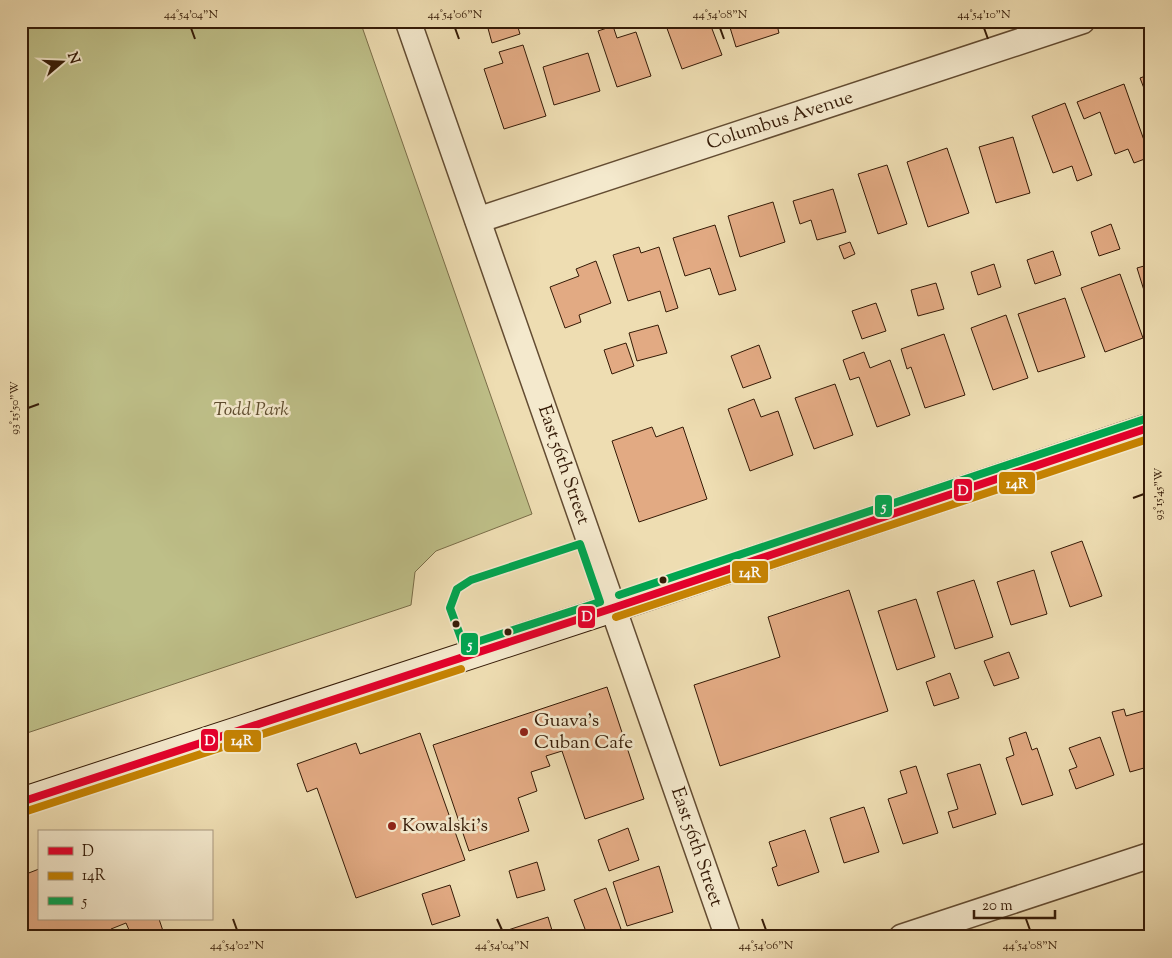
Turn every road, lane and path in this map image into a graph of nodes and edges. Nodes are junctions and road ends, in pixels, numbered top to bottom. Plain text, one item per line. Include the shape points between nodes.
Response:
1 (408, 21) edge
2 (1082, 21) edge
3 (478, 220) junction
4 (1151, 427) edge
5 (613, 608) junction
6 (21, 802) edge
7 (1151, 855) edge
8 (728, 937) edge
9 (902, 937) edge

1 - 3 street, East 56th Street
2 - 3 street, Columbus Avenue
3 - 5 street, East 56th Street
4 - 5 street
5 - 6 street
5 - 8 street, East 56th Street
7 - 9 street

